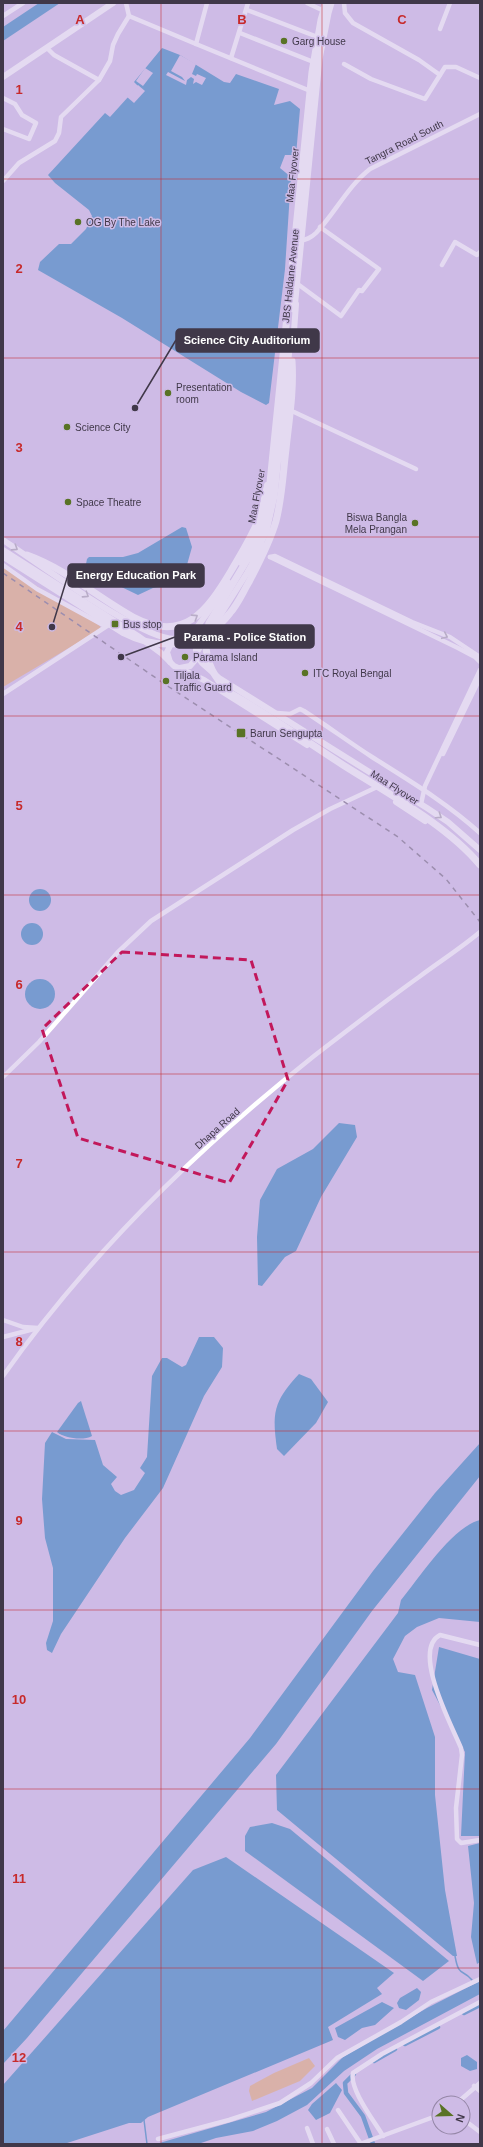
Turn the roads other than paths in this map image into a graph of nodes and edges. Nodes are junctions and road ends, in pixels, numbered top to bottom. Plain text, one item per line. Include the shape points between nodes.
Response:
1 (21, 3) edge
2 (113, 3) edge
3 (126, 3) edge
4 (207, 3) edge
5 (248, 3) edge
6 (307, 3) edge
7 (325, 3) edge
8 (332, 3) edge
9 (344, 3) edge
10 (450, 3) edge
11 (247, 10) junction
12 (322, 10) junction
13 (3, 16) edge
14 (129, 16) junction
15 (440, 29) dead end
16 (240, 33) junction
17 (315, 36) junction
18 (196, 44) junction
19 (47, 48) junction
20 (231, 58) junction
21 (311, 61) junction
22 (344, 64) dead end
23 (440, 75) junction
24 (3, 78) edge
25 (480, 78) edge
26 (99, 80) junction
27 (308, 90) junction
28 (3, 98) edge
29 (480, 114) edge
30 (3, 129) edge
31 (3, 181) edge
32 (320, 227) junction
33 (294, 240) junction
34 (304, 241) junction
35 (480, 252) edge
36 (442, 265) dead end
37 (299, 285) junction
38 (290, 341) junction
39 (294, 412) dead end
40 (416, 469) dead end
41 (270, 486) junction
42 (3, 540) edge
43 (3, 550) edge
44 (27, 555) junction
45 (3, 556) edge
46 (3, 565) edge
47 (114, 621) junction
48 (213, 625) junction
49 (105, 626) junction
50 (228, 632) dead end
51 (179, 638) junction
52 (197, 654) junction
53 (480, 657) edge
54 (170, 662) junction
55 (480, 662) edge
56 (179, 668) junction
57 (480, 670) edge
58 (480, 678) edge
59 (3, 694) edge
60 (276, 713) junction
61 (376, 788) junction
62 (425, 790) junction
63 (421, 804) junction
64 (480, 833) edge
65 (480, 850) edge
66 (480, 860) edge
67 (480, 865) edge
68 (480, 869) edge
69 (480, 932) edge
70 (3, 1077) edge
71 (3, 1320) edge
72 (37, 1329) junction
73 (3, 1338) edge
74 (3, 1376) edge
75 (480, 1645) edge
76 (480, 1840) edge
77 (480, 1979) edge
78 (480, 2002) edge
79 (480, 2083) edge
80 (474, 2086) junction
81 (480, 2091) edge
82 (465, 2095) edge
83 (338, 2110) dead end
84 (431, 2118) edge
85 (471, 2125) edge
86 (307, 2128) dead end
87 (327, 2128) dead end
88 (480, 2132) edge
89 (383, 2136) junction
90 (158, 2138) dead end
91 (313, 2144) edge
92 (334, 2144) edge
93 (362, 2144) edge

1 - 13 street
2 - 19 main road
3 - 14 street
4 - 18 street
5 - 11 street
6 - 12 street
7 - 12 main road, JBS Haldane Avenue
7 - 41 highway, Maa Flyover via 312,72
8 - 34 main road, JBS Haldane Avenue via 318,93
8 - 38 highway, Maa Flyover via 320,60
9 - 23 street via 345,13 353,24 419,60
10 - 15 street
11 - 16 street
11 - 17 street
12 - 17 main road, JBS Haldane Avenue
14 - 18 street
14 - 26 street via 118,34 110,61
16 - 20 street
16 - 21 street
17 - 21 main road, JBS Haldane Avenue
18 - 20 street
19 - 24 main road
19 - 26 street via 54,55
20 - 27 street
21 - 27 main road, JBS Haldane Avenue
22 - 23 street via 371,79 425,99
23 - 25 street via 445,67 450,66
26 - 31 street via 64,114 55,141 20,163
27 - 33 main road, JBS Haldane Avenue
28 - 30 street via 15,104 22,115 36,122 29,139
29 - 32 street, Tangra Road South via 370,169 358,179
32 - 34 street, Tangra Road South
32 - 37 street via 379,268 341,316
33 - 34 street
33 - 51 main road, JBS Haldane Avenue via 269,469 259,518 248,550 224,591 200,625 191,634
34 - 37 main road, JBS Haldane Avenue
35 - 36 street via 477,255 455,242
37 - 48 main road, JBS Haldane Avenue via 286,421 271,523 259,553
38 - 45 highway via 293,382 276,521 247,585 231,612 216,627 202,636 177,644 157,645 138,640
38 - 66 highway, Maa Flyover via 277,472 270,514 261,543 212,628 209,648 212,662 218,675 232,690 420,811 458,839
39 - 40 street
44 -> 41 highway via 49,564 139,620 164,626 182,624 194,619 203,611 219,591 251,536
41 - 67 highway, Maa Flyover via 265,513 254,545 209,623 205,642 210,667 220,684 230,694 376,785 436,826
42 -> 44 main road
43 - 47 main road
44 -> 51 main road via 129,622 163,638
46 - 49 street via 37,589
47 - 49 street
47 - 54 main road
48 - 50 main road
48 - 52 main road, JBS Haldane Avenue
49 - 59 street
51 - 52 main road via 186,638 194,643
51 - 54 main road via 169,646
52 - 56 main road via 190,666
52 - 60 main road via 202,663 219,678
55 -> 53 street via 458,648 270,557 275,556 412,622 450,637
54 - 56 main road
56 - 61 main road via 204,680
57 - 62 street
58 - 62 street
60 - 62 street via 286,715 300,709 304,710
60 - 63 main road
61 - 68 main road via 439,831 463,850
61 - 70 street via 330,809 293,830 151,921 118,952 40,1042
62 - 63 street
62 - 64 street via 459,814
63 -> 65 main road via 448,822
69 - 72 street, Dhapa Road via 313,1057 215,1140 126,1226
71 - 72 street
72 - 73 street
72 - 74 street, Dhapa Road
75 - 76 street via 440,1635 433,1640 428,1654 436,1688 461,1748 456,1808 457,1839 461,1843
77 - 90 street via 431,2002 337,2058 311,2083 280,2104
78 - 89 street via 382,2054 353,2073 356,2091
79 - 80 street
80 - 81 street
80 - 82 street
83 - 93 street
84 - 89 street
85 - 88 street
86 - 91 street
87 - 92 street
89 - 93 street

